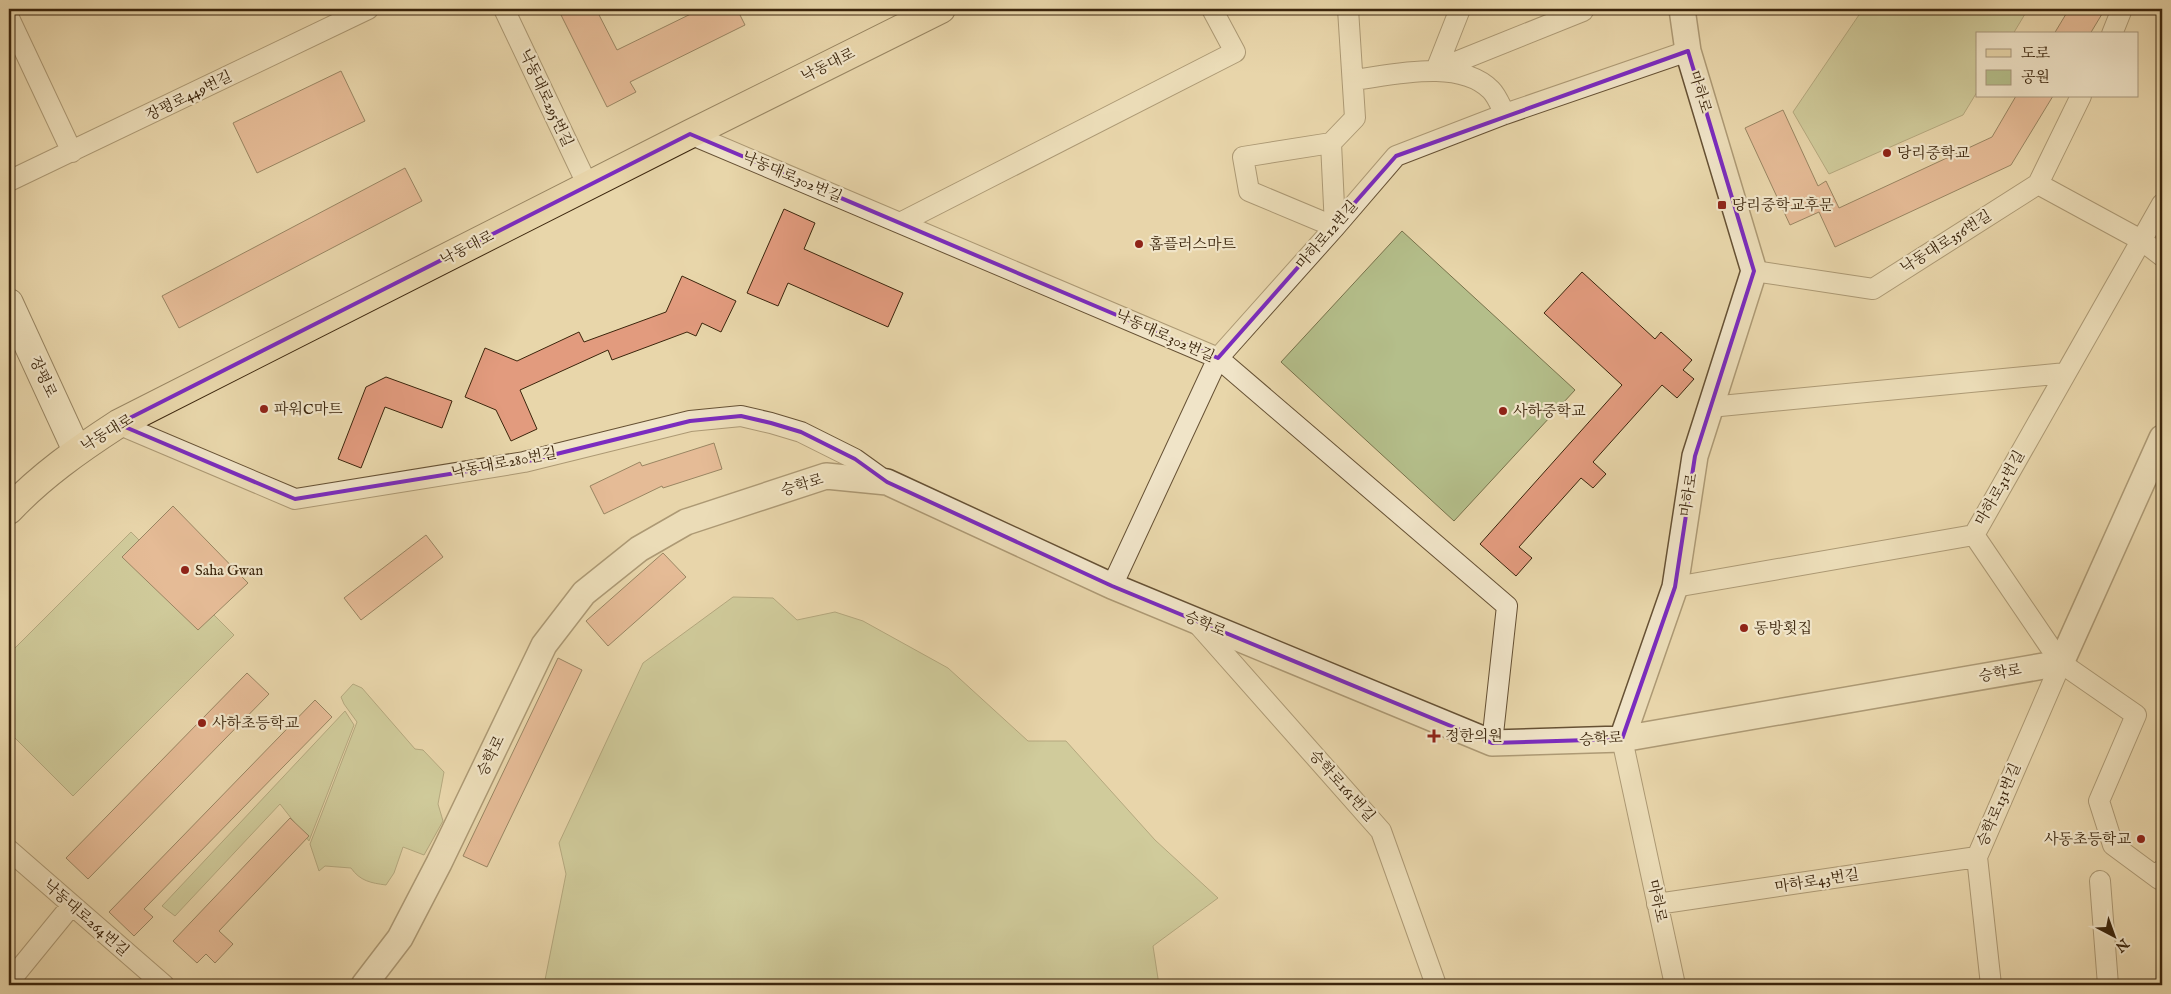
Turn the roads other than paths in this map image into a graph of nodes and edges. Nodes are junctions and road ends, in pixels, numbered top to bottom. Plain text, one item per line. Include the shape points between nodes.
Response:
1 (368, 9) edge
2 (504, 9) edge
3 (940, 9) edge
4 (1212, 9) edge
5 (1348, 9) edge
6 (1460, 9) edge
7 (1582, 9) edge
8 (1682, 9) edge
9 (2122, 9) edge
10 (9, 18) edge
11 (2113, 32) edge
12 (1688, 52) junction
13 (1436, 70) junction
14 (1354, 80) junction
15 (2080, 98) edge
16 (1505, 114) junction
17 (690, 134) junction
18 (1331, 143) junction
19 (72, 152) junction
20 (9, 181) edge
21 (2038, 184) junction
22 (588, 186) junction
23 (2162, 204) edge
24 (900, 223) junction
25 (1335, 227) junction
26 (2141, 240) junction
27 (2162, 256) edge
28 (1754, 271) junction
29 (9, 303) edge
30 (1218, 358) junction
31 (2066, 373) junction
32 (1710, 407) junction
33 (118, 424) junction
34 (2162, 438) edge
35 (77, 450) junction
36 (887, 482) junction
37 (9, 510) edge
38 (1974, 535) junction
39 (1112, 586) junction
40 (1675, 587) junction
41 (1194, 620) junction
42 (2061, 663) junction
43 (1622, 739) junction
44 (1492, 743) junction
45 (9, 850) edge
46 (1977, 856) junction
47 (2162, 870) edge
48 (2100, 881) dead end
49 (1657, 904) junction
50 (71, 906) junction
51 (9, 982) edge
52 (1432, 984) edge
53 (164, 985) edge
54 (364, 985) edge
55 (1675, 985) edge
56 (1991, 985) edge
57 (2108, 985) edge

1 - 19 street, 장평로449번길
2 - 22 street, 낙동대로295번길
3 - 17 main road, 낙동대로
4 - 24 street via 1235,52
5 - 14 street
6 - 13 street
7 - 13 street
8 - 12 street, 마하로
9 - 11 street
10 - 19 street
12 - 16 street, 마하로12번길
12 - 28 street, 마하로
13 - 14 street
13 - 16 street via 1472,78 1491,90
14 - 18 street via 1354,118
15 - 21 street
16 - 25 street, 마하로12번길 via 1396,156
17 - 22 main road, 낙동대로
17 - 24 street, 낙동대로302번길
18 - 25 street
18 - 25 street via 1243,157 1249,192
19 - 20 street, 장평로449번길
21 - 26 street
21 - 28 street, 낙동대로356번길 via 1873,289
22 - 33 main road, 낙동대로
23 - 26 street, 마하로31번길
24 - 30 street, 낙동대로302번길
25 - 30 street, 마하로12번길
26 - 27 street
26 - 31 street, 마하로31번길
28 - 32 street, 마하로
29 - 35 main road, 장평로
30 - 39 street, 마하로12번길
30 - 44 street, 낙동대로302번길 via 1507,606
31 - 32 street
31 - 38 street, 마하로31번길
32 - 40 street, 마하로 via 1695,456
33 - 35 main road, 낙동대로
33 - 36 street, 낙동대로280번길 via 295,499 524,462 690,421 741,416 801,432 855,459
34 - 42 street
35 - 37 main road, 낙동대로
36 - 39 street, 승학로
36 - 54 street, 승학로 via 826,476 686,522 639,549 584,593 544,645 440,863 400,938
38 - 40 street, 마하로31번길
38 - 42 street
39 - 41 street, 승학로
40 - 43 street, 마하로
41 - 44 street, 승학로
41 - 52 street, 승학로161번길 via 1381,830
42 - 43 street, 승학로
42 - 46 street, 승학로131번길
42 - 47 street via 2136,715 2099,801 2113,845 2159,879
43 - 44 street, 승학로
43 - 49 street, 마하로
45 - 50 street, 낙동대로264번길
46 - 49 street, 마하로43번길
46 - 56 street, 승학로131번길
48 - 57 street
49 - 55 street, 마하로
50 - 51 street
50 - 53 street, 낙동대로264번길

